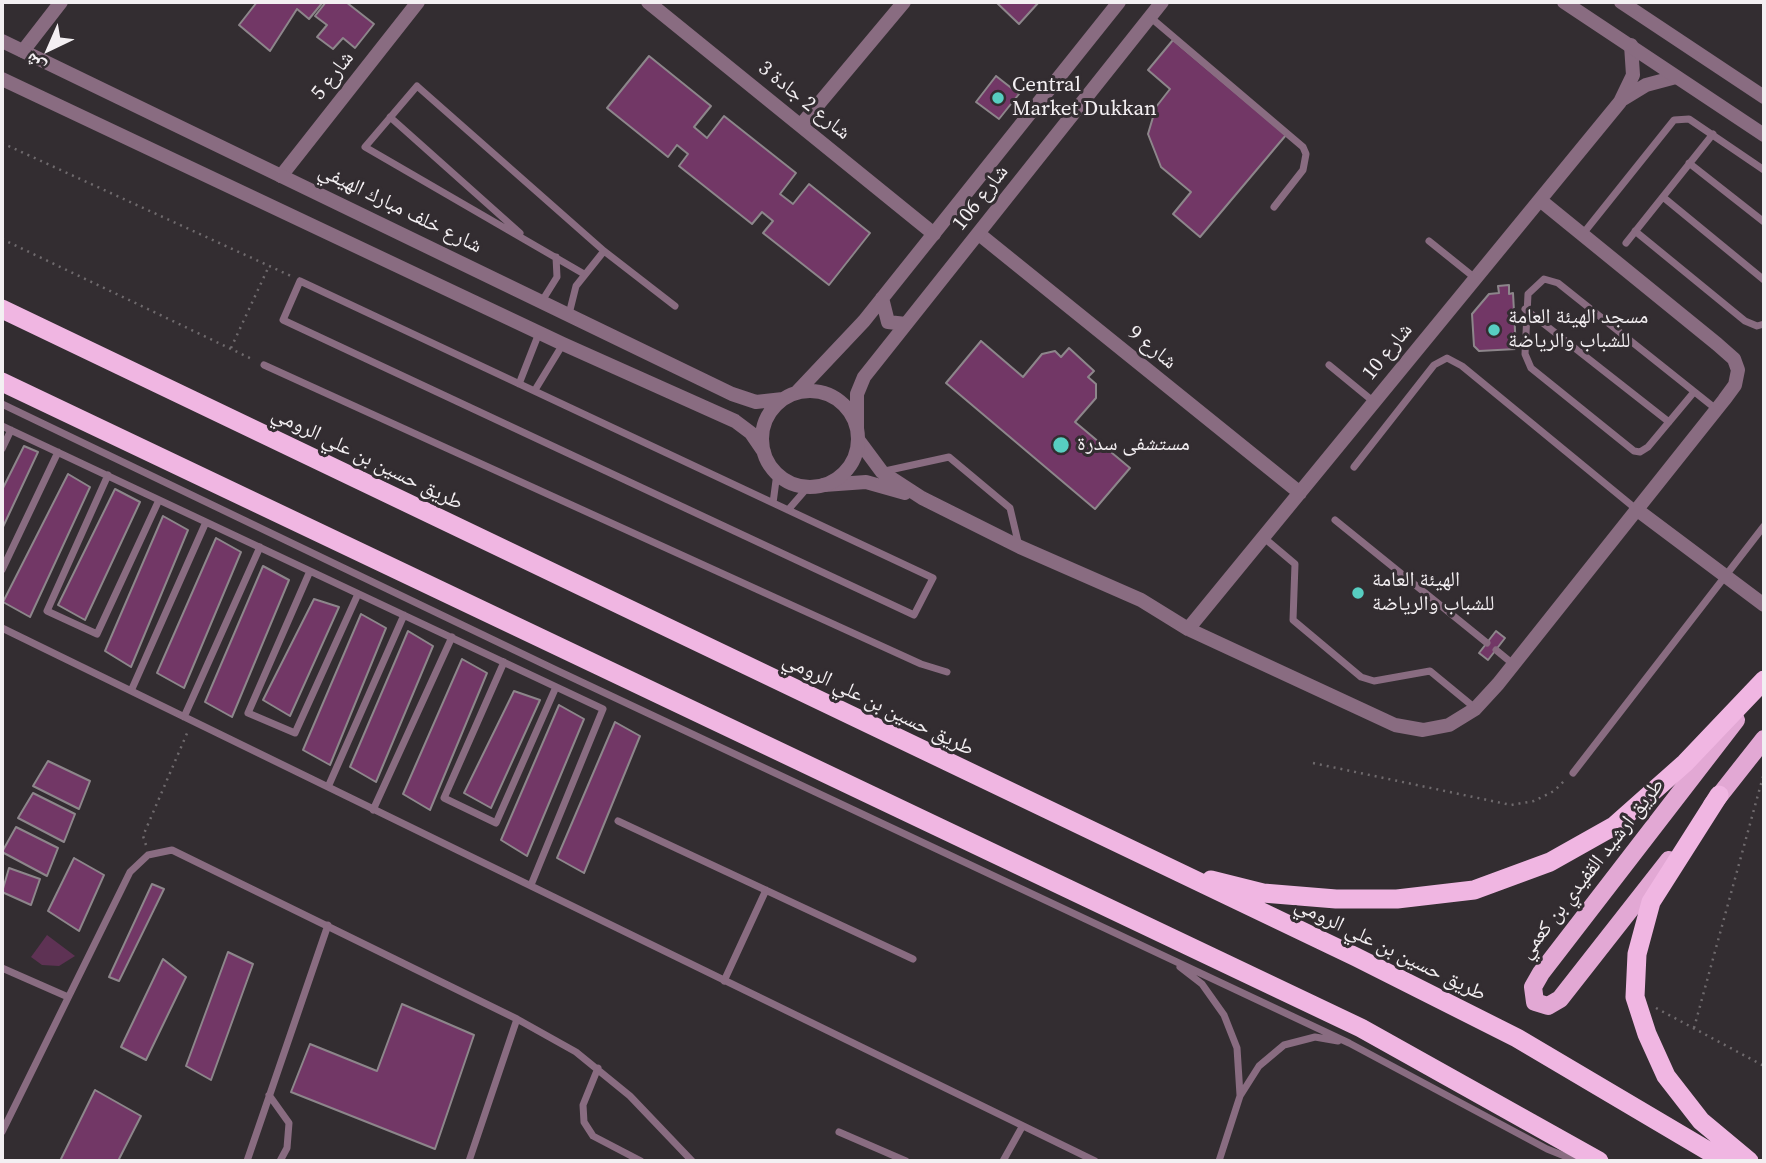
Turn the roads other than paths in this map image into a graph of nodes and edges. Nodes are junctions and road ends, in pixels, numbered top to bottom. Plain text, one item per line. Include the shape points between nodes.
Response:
1 (61, 2) edge
2 (418, 2) edge
3 (648, 2) edge
4 (904, 2) edge
5 (1119, 2) edge
6 (1162, 2) edge
7 (1564, 2) edge
8 (1621, 2) edge
9 (1150, 17) junction
10 (2, 41) edge
11 (1631, 45) junction
12 (23, 51) junction
13 (1676, 77) junction
14 (2, 79) edge
15 (1764, 97) edge
16 (1620, 102) junction
17 (390, 117) junction
18 (800, 125) junction
19 (1713, 134) junction
20 (1764, 135) edge
21 (1689, 163) junction
22 (1764, 170) edge
23 (281, 176) junction
24 (1662, 197) junction
25 (1540, 200) junction
26 (1274, 207) dead end
27 (1764, 222) edge
28 (1635, 231) junction
29 (934, 234) junction
30 (979, 234) junction
31 (1582, 234) junction
32 (1429, 241) dead end
33 (1626, 243) dead end
34 (533, 244) junction
35 (604, 251) junction
36 (556, 257) junction
37 (584, 274) junction
38 (1475, 279) junction
39 (1764, 280) edge
40 (882, 298) junction
41 (542, 301) junction
42 (675, 306) dead end
43 (1525, 309) junction
44 (6, 310) edge
45 (569, 314) junction
46 (906, 324) junction
47 (1764, 324) edge
48 (540, 332) junction
49 (563, 344) junction
50 (264, 365) road end
51 (1329, 365) dead end
52 (2, 382) edge
53 (519, 384) junction
54 (535, 390) junction
55 (1694, 392) junction
56 (796, 393) junction
57 (783, 399) junction
58 (1374, 402) junction
59 (2, 404) edge
60 (1716, 409) junction
61 (1669, 422) junction
62 (2, 426) edge
63 (10, 430) junction
64 (858, 435) junction
65 (2, 449) edge
66 (58, 452) junction
67 (764, 452) junction
68 (1354, 467) dead end
69 (882, 472) junction
70 (777, 473) junction
71 (107, 475) junction
72 (824, 485) junction
73 (808, 487) junction
74 (1300, 493) junction
75 (922, 498) junction
76 (159, 500) junction
77 (773, 503) junction
78 (1636, 509) junction
79 (788, 510) junction
80 (1335, 520) dead end
81 (206, 522) junction
82 (1764, 526) edge
83 (1263, 537) junction
84 (260, 547) junction
85 (1020, 547) junction
86 (2, 570) edge
87 (310, 571) junction
88 (1726, 576) junction
89 (358, 594) junction
90 (1764, 605) edge
91 (404, 615) junction
92 (2, 628) edge
93 (1188, 629) junction
94 (452, 638) junction
95 (1487, 643) dead end
96 (1496, 650) dead end
97 (504, 662) junction
98 (1513, 664) junction
99 (947, 672) dead end
100 (1764, 682) edge
101 (556, 687) junction
102 (131, 691) junction
103 (1475, 709) junction
104 (188, 719) junction
105 (1764, 739) edge
106 (1573, 772) road end
107 (328, 786) junction
108 (1719, 795) junction
109 (373, 810) junction
110 (618, 821) dead end
111 (1169, 870) junction
112 (531, 885) junction
113 (766, 890) junction
114 (328, 925) junction
115 (913, 959) dead end
116 (1169, 959) junction
117 (2, 968) edge
118 (724, 981) junction
119 (68, 997) junction
120 (517, 1019) junction
121 (1349, 1043) junction
122 (598, 1068) junction
123 (269, 1095) junction
124 (1240, 1096) junction
125 (1022, 1127) junction
126 (2, 1132) edge
127 (839, 1132) dead end
128 (247, 1161) edge
129 (280, 1161) edge
130 (469, 1161) edge
131 (641, 1161) edge
132 (692, 1161) edge
133 (906, 1161) edge
134 (1003, 1161) edge
135 (1095, 1161) edge
136 (1219, 1161) edge
137 (1577, 1161) edge
138 (1599, 1161) edge
139 (1725, 1161) edge
140 (1749, 1161) edge

1 - 12 street
2 - 23 street, شارع 5
3 - 18 street, شارع 2 جادة 3
4 - 18 street
5 - 29 street, شارع 106
6 - 9 street, شارع 106
7 - 11 street
8 - 15 street
9 - 26 lane via 1303,147 1303,170
9 - 30 street, شارع 106
10 - 12 street, شارع خلف مبارك الهيفي
11 - 13 street
11 - 16 street, شارع 10 via 1633,75
12 - 23 street, شارع خلف مبارك الهيفي
13 - 16 street, شارع 10 via 1646,85
13 - 20 street
14 - 48 street
16 - 25 street, شارع 10
17 - 34 lane
17 - 34 lane via 365,147
17 - 35 lane via 417,86
18 - 29 street, شارع 2 جادة 3
19 - 21 lane
19 - 22 lane
19 - 31 lane via 1689,119 1674,120
21 - 24 lane
21 - 27 lane
23 - 41 street, شارع خلف مبارك الهيفي
24 - 28 lane
24 - 39 lane
25 - 31 street
25 - 38 street, شارع 10
28 - 33 lane
28 - 47 lane via 1745,321
29 - 40 street, شارع 106
30 - 46 street, شارع 106
30 - 74 street, شارع 9
31 - 60 street via 1734,359 1738,370 1735,385
32 - 38 lane
34 - 36 lane
35 - 37 lane
35 - 42 lane
36 - 37 lane
36 - 41 lane via 557,277
37 - 45 lane
38 - 58 street, شارع 10
40 - 46 street via 887,322
40 - 56 street, شارع 106
41 - 45 street, شارع خلف مبارك الهيفي
43 - 55 lane via 1528,294 1549,278
43 - 61 lane
43 - 61 lane via 1525,354 1531,368 1623,442 1640,452
44 - 111 highway, طريق حسين بن علي الرومي
45 - 57 street, شارع خلف مبارك الهيفي via 732,394 756,402
46 - 64 street, شارع 106 via 864,377 857,394
48 - 49 street
48 - 53 lane
49 - 54 lane
49 - 67 street via 735,421
50 - 99 lane
51 - 58 lane
52 - 138 highway via 1361,1028
53 - 54 lane
53 - 79 lane via 300,281 283,320 914,615 933,578
54 - 77 lane
55 - 60 lane
55 - 61 lane
56 - 57 street
56 - 64 street via 812,391 834,398 851,414
57 - 67 street via 765,423
58 - 74 street, شارع 10
59 - 116 lane
60 - 78 street
62 - 63 lane
63 - 65 lane
63 - 66 lane
64 - 69 street
64 - 72 street via 848,469
66 - 71 lane
66 - 86 lane
67 - 70 street
68 - 78 lane via 1434,365 1447,358
69 - 75 street
69 - 85 lane via 949,457 1010,508
70 - 73 street
70 - 77 lane
71 - 76 lane
71 - 76 lane via 47,611 97,634
72 - 73 street
72 - 75 street via 866,482
73 - 79 lane
74 - 83 street, شارع 10
75 - 85 street
76 - 81 lane
77 - 79 lane
78 - 88 street
78 - 98 street
80 - 95 lane
81 - 84 lane
81 - 102 lane
82 - 88 lane
83 - 93 street, شارع 10
83 - 103 lane via 1295,564 1291,611 1296,623 1361,677 1374,681 1430,671
84 - 87 lane
84 - 104 lane
85 - 93 street via 1141,600
87 - 89 lane
87 - 89 lane via 248,713 295,733
88 - 90 street
88 - 106 lane
89 - 91 lane
91 - 94 lane
91 - 107 lane
92 - 102 lane
93 - 103 street via 1395,725 1423,730 1449,725
94 - 97 lane
94 - 109 lane
96 - 98 lane
97 - 101 lane
97 - 101 lane via 444,798 496,823
98 - 103 street
100 - 108 main road, طريق ارشيد القفيدي بن كعمي via 1541,973 1533,987 1535,1002 1548,1006 1566,993
100 - 111 highway via 1615,826 1550,862 1474,890 1397,899 1336,898 1263,893
101 - 112 lane via 603,709
102 - 104 lane
104 - 107 lane
105 - 108 main road, طريق ارشيد القفيدي بن كعمي
107 - 109 lane
108 - 140 highway via 1651,902 1637,954 1635,997 1666,1076 1701,1121
109 - 112 lane
110 - 113 lane
111 - 139 highway, طريق حسين بن علي الرومي via 1517,1038
112 - 118 lane
113 - 115 lane
113 - 118 lane
114 - 119 lane via 172,850 148,855 130,872
114 - 120 lane
114 - 123 lane
116 - 121 lane
116 - 124 lane via 1202,984 1224,1015 1237,1048
117 - 119 lane
118 - 125 lane
119 - 126 lane
120 - 122 lane
120 - 130 lane
121 - 124 lane via 1315,1037 1284,1045 1259,1066
121 - 137 lane
122 - 131 lane via 583,1105 584,1122 593,1136
122 - 132 lane
123 - 128 lane
123 - 129 lane via 289,1123 287,1149
124 - 136 lane
125 - 134 lane
125 - 135 lane
127 - 133 lane

